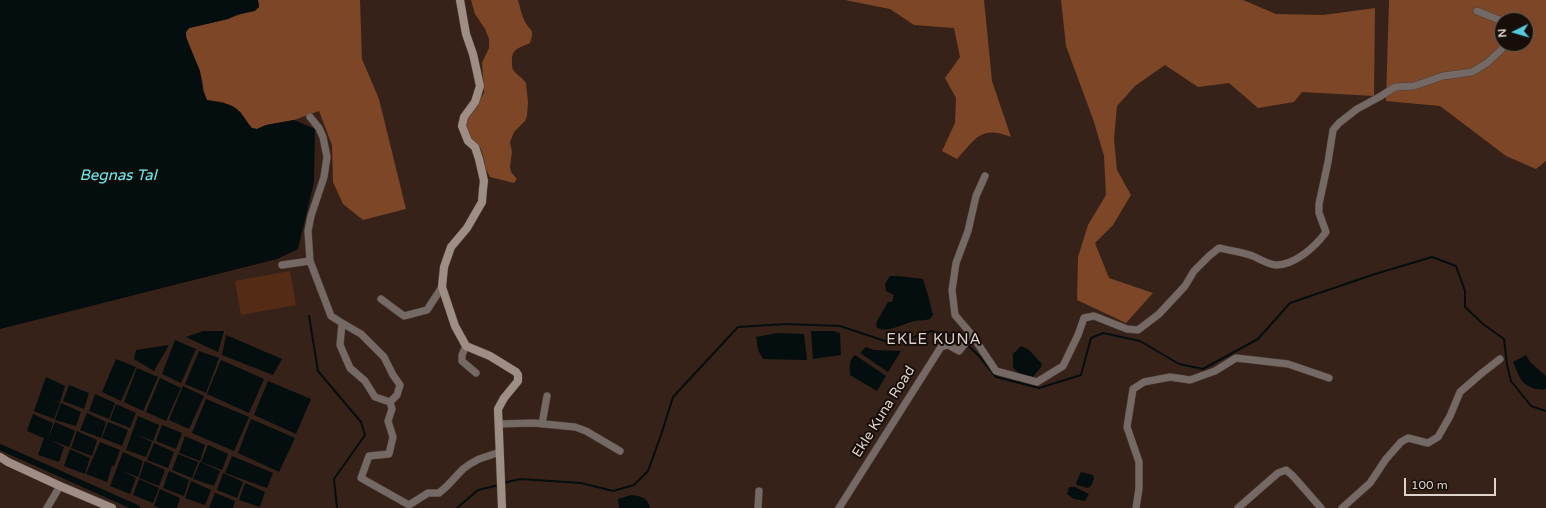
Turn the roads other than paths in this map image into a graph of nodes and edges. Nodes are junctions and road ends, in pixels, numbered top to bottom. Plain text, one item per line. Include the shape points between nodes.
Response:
1 (460, 0) edge
2 (1477, 11) dead end
3 (1494, 18) edge
4 (1499, 52) edge
5 (310, 117) dead end
6 (985, 176) dead end
7 (310, 261) junction
8 (282, 265) dead end
9 (442, 287) junction
10 (381, 299) dead end
11 (342, 323) junction
12 (972, 335) junction
13 (466, 346) junction
14 (1500, 359) dead end
15 (476, 373) dead end
16 (1329, 378) dead end
17 (547, 396) dead end
18 (390, 402) junction
19 (499, 424) junction
20 (542, 424) junction
21 (620, 451) dead end
22 (500, 452) junction
23 (0, 457) edge
24 (60, 486) junction
25 (759, 491) dead end
26 (47, 508) edge
27 (112, 508) edge
28 (502, 508) edge
29 (758, 508) edge
30 (839, 508) edge
31 (1136, 508) edge
32 (1238, 508) edge
33 (1321, 508) edge
34 (1342, 508) edge

1 - 9 main road via 480,86 475,102 464,117 462,126 479,159 484,181 482,202 467,228 451,247 444,267
2 - 3 street
4 - 12 street via 1472,72 1443,76 1414,86 1395,86 1339,123 1333,130 1318,204 1326,232 1299,259 1277,265 1251,255 1220,248 1194,271 1185,286 1159,314 1138,330 1127,329 1094,316 1084,318 1063,366 1037,382 996,371
5 - 7 street via 324,137 327,157 324,177 308,231
6 - 12 street via 976,196 968,231 956,262 952,290 955,315
7 - 8 street
7 - 11 street via 331,316
9 - 10 street via 427,310 404,316
9 - 13 main road via 455,326
11 - 18 street via 340,345 350,368 365,381 375,397
11 - 18 street via 361,334 384,357 400,385 397,395
12 - 30 street, Ekle Kuna Road via 959,351 948,345 941,346
13 - 15 street via 462,362
13 - 19 main road via 490,356 518,375 518,381 498,409
14 - 34 street via 1460,392 1438,437 1428,443 1408,438 1401,442 1370,483
16 - 31 street via 1288,364 1236,358 1215,371 1190,380 1170,377 1144,382 1133,389 1127,426 1139,462
17 - 20 street
18 - 22 street via 392,409 388,421 393,437 389,454 369,456 361,478 409,504 428,493 439,493 470,464 479,458
19 - 20 street
19 - 22 main road
20 - 21 street via 575,427
22 - 28 main road
23 - 24 main road
24 - 26 street
24 - 27 main road
25 - 29 street
32 - 33 street via 1278,473 1286,470

